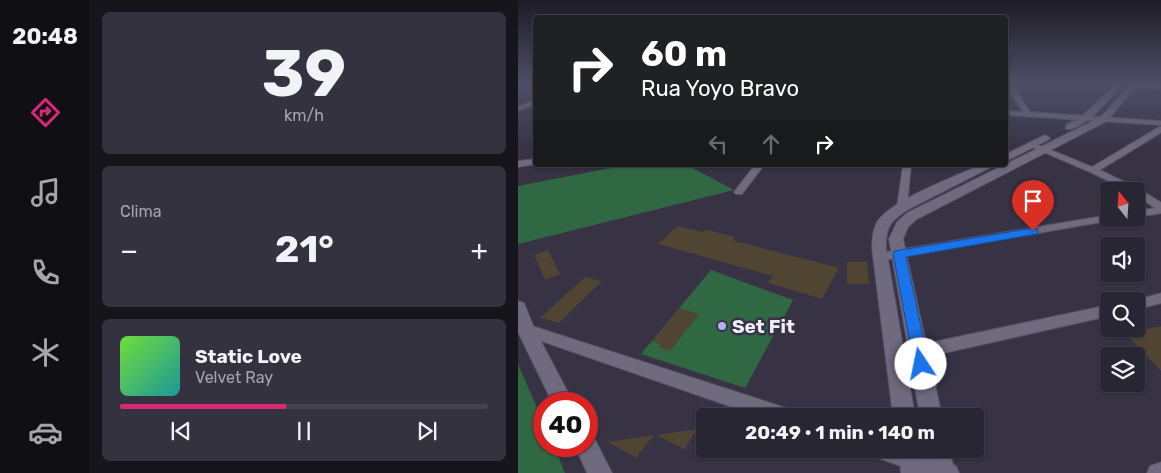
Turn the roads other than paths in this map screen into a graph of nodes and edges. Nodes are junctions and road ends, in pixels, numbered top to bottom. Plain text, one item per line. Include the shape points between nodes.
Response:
1 (1023, 107) edge
2 (1096, 107) edge
3 (1115, 107) edge
4 (1008, 114) edge
5 (1028, 115) junction
6 (1104, 119) junction
7 (1083, 120) junction
8 (1162, 123) edge
9 (1162, 129) edge
10 (1037, 148) junction
11 (1008, 157) edge
12 (533, 162) edge
13 (518, 164) edge
14 (1008, 164) edge
15 (758, 167) edge
16 (907, 167) edge
17 (986, 167) edge
18 (1002, 167) edge
19 (1093, 170) junction
20 (1116, 182) edge
21 (739, 192) dead end
22 (1146, 199) edge
23 (902, 207) junction
24 (1162, 209) edge
25 (1146, 212) edge
26 (1100, 220) edge
27 (899, 254) junction
28 (880, 257) junction
29 (1162, 298) edge
30 (1145, 302) edge
31 (1100, 312) edge
32 (520, 317) edge
33 (918, 352) junction
34 (895, 357) junction
35 (558, 392) edge
36 (762, 408) edge
37 (903, 408) edge
38 (929, 408) edge
39 (592, 457) edge
40 (911, 461) edge
41 (943, 466) edge
42 (1162, 472) edge
43 (600, 473) edge
44 (1157, 473) edge

1 - 5 street
2 - 7 street
3 - 6 street
4 - 5 street
5 - 7 street
6 - 7 street
6 - 8 street
6 - 10 street
7 - 10 street
9 - 19 street
10 - 11 street
10 - 14 street
10 - 19 street
12 - 13 street
15 - 21 street
16 - 23 street
17 - 23 street
18 - 27 street via 912,216 902,225 896,239
19 - 20 street
22 - 24 street
23 - 28 street via 885,221 878,234
24 - 25 street
26 - 27 street
27 - 28 street
27 - 33 street
28 - 34 street
29 - 30 street
31 - 33 street
32 - 35 street
32 - 36 street
33 - 34 street
33 - 38 street
34 - 37 street
39 - 43 street
40 - 41 street
42 - 44 street

